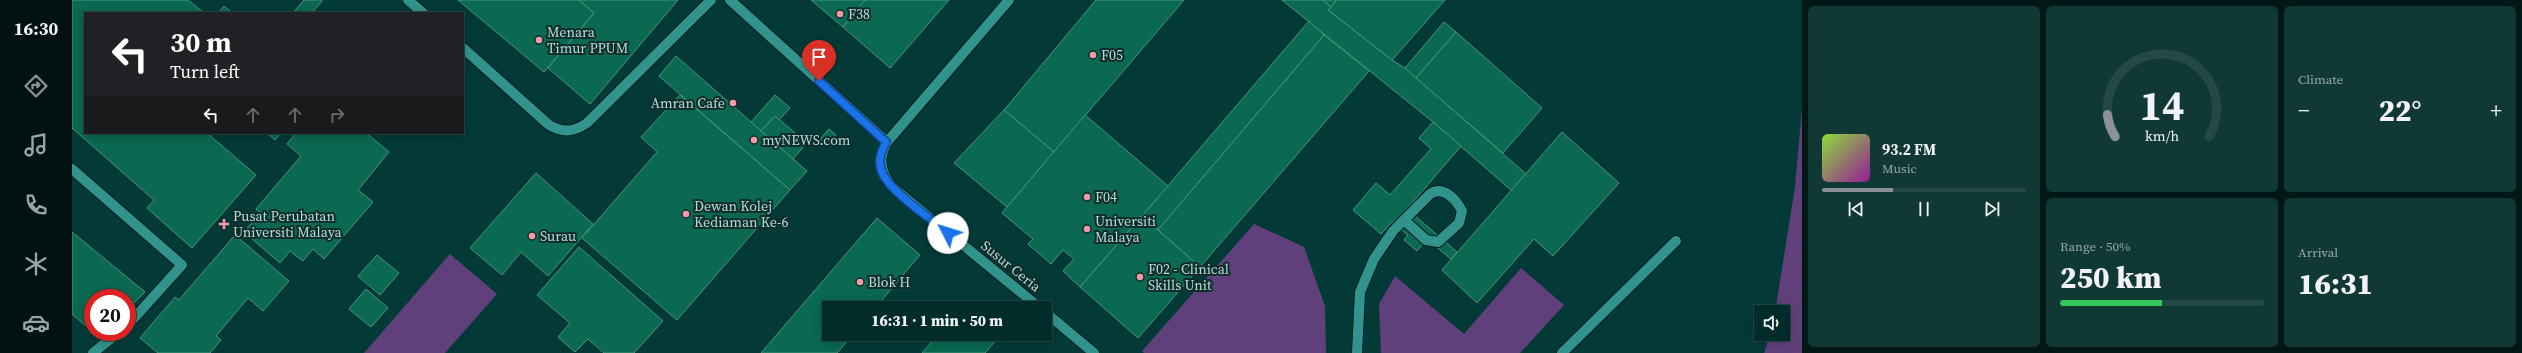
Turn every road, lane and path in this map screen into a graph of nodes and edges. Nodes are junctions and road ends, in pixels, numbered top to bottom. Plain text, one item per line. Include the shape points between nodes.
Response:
1 (408, 0) edge
2 (711, 0) edge
3 (730, 0) edge
4 (1009, 0) edge
5 (422, 12) edge
6 (464, 49) edge
7 (886, 142) junction
8 (72, 169) edge
9 (1404, 220) junction
10 (1676, 240) dead end
11 (1031, 301) edge
12 (136, 316) edge
13 (1052, 318) edge
14 (108, 341) edge
15 (93, 353) edge
16 (1094, 353) edge
17 (1357, 353) edge
18 (1562, 353) edge

1 - 5 lane
2 - 6 lane via 579,129 558,130 549,125
3 - 7 lane
4 - 7 lane
7 - 11 lane, Susur Ceria via 881,153 881,169 891,186
8 - 12 lane via 182,265
9 - 9 lane via 1435,190 1441,190 1462,211 1459,222 1438,242 1426,240
9 - 17 lane via 1374,259 1360,292
10 - 18 lane
13 - 16 lane, Susur Ceria
14 - 15 lane

